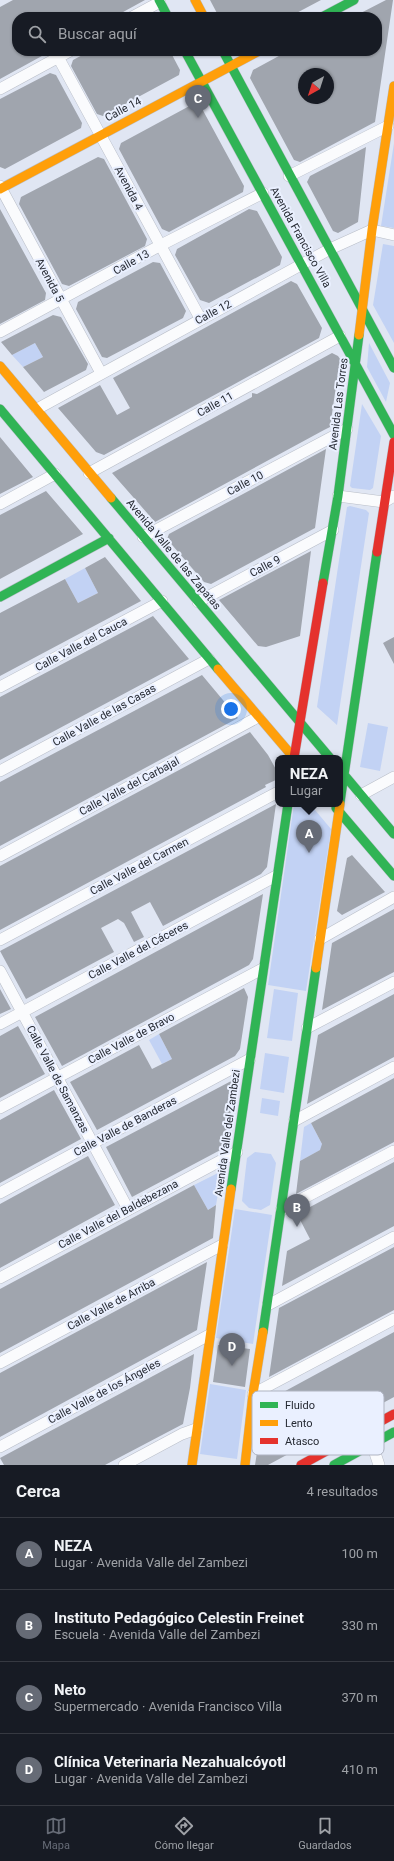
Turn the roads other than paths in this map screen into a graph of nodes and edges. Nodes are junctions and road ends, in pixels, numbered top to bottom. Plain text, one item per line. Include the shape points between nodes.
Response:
1 (195, 0) edge
2 (354, 0) edge
3 (160, 1) edge
4 (141, 12) edge
5 (166, 12) edge
6 (201, 12) edge
7 (331, 12) edge
8 (188, 56) edge
9 (226, 56) edge
10 (249, 56) edge
11 (58, 57) joint
12 (231, 66) junction
13 (201, 82) junction
14 (394, 86) edge
15 (0, 89) edge
16 (388, 126) junction
17 (101, 135) junction
18 (289, 176) junction
19 (0, 188) edge
20 (263, 193) junction
21 (372, 230) junction
22 (394, 235) edge
23 (161, 245) junction
24 (330, 249) junction
25 (302, 264) junction
26 (61, 300) junction
27 (362, 309) junction
28 (200, 318) junction
29 (0, 332) edge
30 (340, 336) junction
31 (355, 363) junction
32 (0, 366) edge
33 (394, 368) edge
34 (101, 373) junction
35 (37, 409) junction
36 (2, 415) edge
37 (347, 429) junction
38 (394, 435) edge
39 (394, 442) edge
40 (89, 473) junction
41 (55, 474) junction
42 (338, 496) junction
43 (394, 496) edge
44 (384, 502) junction
45 (0, 504) edge
46 (333, 530) junction
47 (143, 537) junction
48 (109, 538) junction
49 (0, 597) edge
50 (162, 601) junction
51 (198, 602) junction
52 (209, 659) junction
53 (0, 687) edge
54 (258, 717) junction
55 (300, 723) junction
56 (291, 755) edge
57 (295, 755) edge
58 (327, 755) edge
59 (343, 766) edge
60 (0, 771) edge
61 (343, 773) edge
62 (394, 777) edge
63 (275, 794) edge
64 (361, 795) junction
65 (288, 807) edge
66 (340, 807) edge
67 (341, 807) edge
68 (394, 834) edge
69 (0, 856) edge
70 (276, 876) junction
71 (394, 876) edge
72 (394, 897) edge
73 (320, 939) junction
74 (0, 940) edge
75 (262, 969) junction
76 (0, 971) edge
77 (394, 982) edge
78 (23, 1012) junction
79 (0, 1024) edge
80 (307, 1028) junction
81 (250, 1059) junction
82 (394, 1067) edge
83 (56, 1077) junction
84 (0, 1108) edge
85 (294, 1121) junction
86 (93, 1143) junction
87 (394, 1151) edge
88 (237, 1152) junction
89 (0, 1193) edge
90 (128, 1209) junction
91 (281, 1210) junction
92 (394, 1237) edge
93 (222, 1246) junction
94 (0, 1278) edge
95 (268, 1304) junction
96 (394, 1319) edge
97 (209, 1335) junction
98 (0, 1363) edge
99 (254, 1391) edge
100 (259, 1391) edge
101 (252, 1403) edge
102 (394, 1414) edge
103 (384, 1419) edge
104 (196, 1429) junction
105 (394, 1432) edge
106 (384, 1437) edge
107 (0, 1447) edge
108 (319, 1455) edge
109 (352, 1455) edge
110 (376, 1455) edge
111 (124, 1465) edge
112 (192, 1465) edge
113 (245, 1465) edge
114 (301, 1465) edge
115 (334, 1465) edge
116 (379, 1465) edge

1 - 6 street
2 - 7 street
3 - 4 street
3 - 5 street
8 - 13 street, Avenida Francisco Villa
9 - 12 street, Avenida Francisco Villa
10 - 12 street, Calle 14
11 - 15 street
11 - 17 street, Avenida 4
12 - 13 street, Calle 14
12 - 18 street, Avenida Francisco Villa
13 - 17 street, Calle 14
13 - 20 street, Avenida Francisco Villa
14 - 16 street, Avenida Las Torres
16 - 18 street
16 - 21 street, Avenida Las Torres
17 - 19 street, Calle 14
17 - 23 street, Avenida 4
18 - 24 street, Avenida Francisco Villa
19 - 26 street, Avenida 5
20 - 23 street, Calle 13
20 - 25 street, Avenida Francisco Villa
21 - 22 street
21 - 24 street, Calle 12
21 - 27 street, Avenida Las Torres
23 - 26 street, Calle 13
23 - 28 street, Avenida 4
24 - 25 street, Calle 12
24 - 27 street, Avenida Francisco Villa
25 - 28 street, Calle 12
25 - 30 street, Avenida Francisco Villa
26 - 29 street, Calle 13
26 - 34 street, Avenida 5
27 - 31 street, Avenida Las Torres
27 - 33 street, Avenida Francisco Villa
28 - 34 street, Calle 12
30 - 31 street, Avenida Francisco Villa
30 - 40 street, Calle 11
31 - 37 street, Avenida Las Torres
31 - 38 street, Avenida Francisco Villa
32 - 35 street, Avenida Valle de las Zapatas
34 - 35 street, Calle 12
35 - 40 street, Avenida Valle de las Zapatas
36 - 41 street
37 - 42 street, Avenida Las Torres
37 - 47 street, Calle 10
39 - 44 street
40 - 47 street, Avenida Valle de las Zapatas
41 - 45 street
41 - 48 street
42 - 44 street
42 - 46 street, Avenida Las Torres
43 - 44 street
44 - 59 street
46 - 51 street, Calle 9
46 - 55 street, Avenida Las Torres
47 - 51 street, Avenida Valle de las Zapatas
48 - 49 street
48 - 50 street
50 - 52 street
50 - 53 street, Calle Valle del Cauca
51 - 55 street, Avenida Valle de las Zapatas
52 - 54 street
52 - 60 street, Calle Valle de las Casas
54 - 56 street
54 - 69 street, Calle Valle del Carbajal
55 - 57 street
55 - 58 street, Avenida Valle de las Zapatas
61 - 64 street
62 - 64 street
63 - 74 street, Calle Valle del Carmen
64 - 68 street
65 - 70 street, Avenida Valle del Zambezi
66 - 73 street
67 - 71 street
70 - 75 street, Avenida Valle del Zambezi
70 - 78 street, Calle Valle del Cáceres
72 - 73 street
73 - 80 street
75 - 81 street, Avenida Valle del Zambezi
75 - 83 street, Calle Valle de Bravo
76 - 78 street, Calle Valle de Samanzas
77 - 80 street
78 - 79 street, Calle Valle del Cáceres
78 - 83 street, Calle Valle de Samanzas
80 - 85 street
81 - 86 street, Calle Valle de Banderas
81 - 88 street, Avenida Valle del Zambezi
82 - 85 street
83 - 84 street, Calle Valle de Bravo
83 - 86 street, Calle Valle de Samanzas
85 - 91 street
86 - 89 street, Calle Valle de Banderas
86 - 90 street, Calle Valle de Samanzas
87 - 91 street
88 - 90 street, Calle Valle del Baldebezana
88 - 93 street, Avenida Valle del Zambezi
90 - 94 street, Calle Valle del Baldebezana
91 - 95 street
92 - 95 street
93 - 97 street, Avenida Valle del Zambezi
93 - 98 street, Calle Valle de Arriba
95 - 99 street
96 - 100 street
97 - 104 street, Avenida Valle del Zambezi
97 - 107 street, Calle Valle de los Ángeles
101 - 113 street
102 - 103 street
104 - 111 street
104 - 112 street, Avenida Valle del Zambezi
105 - 106 street
108 - 114 street
109 - 115 street
110 - 116 street

